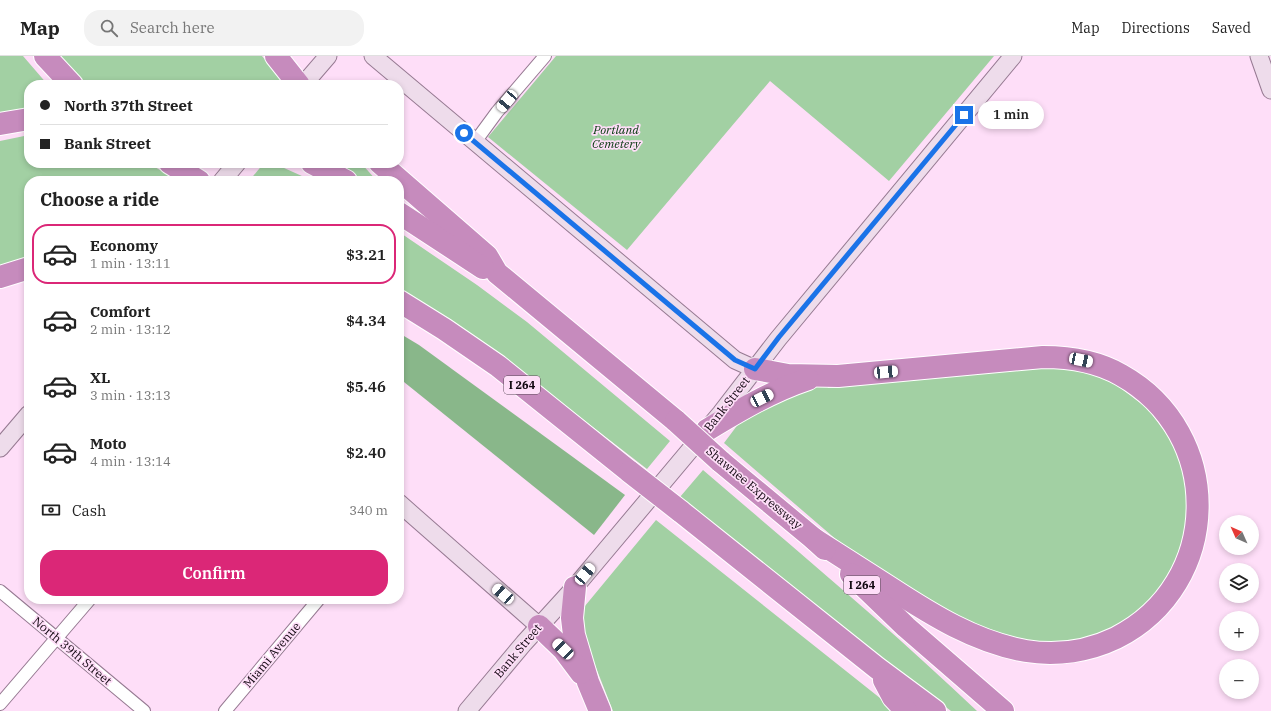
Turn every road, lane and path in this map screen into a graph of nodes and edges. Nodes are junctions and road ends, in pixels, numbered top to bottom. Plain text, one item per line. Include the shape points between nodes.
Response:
1 (45, 56) edge
2 (276, 56) edge
3 (328, 56) edge
4 (373, 56) edge
5 (545, 56) edge
6 (1013, 56) edge
7 (1259, 56) edge
8 (67, 80) edge
9 (296, 80) edge
10 (307, 80) edge
11 (401, 80) edge
12 (404, 82) edge
13 (1271, 90) edge
14 (24, 120) edge
15 (0, 124) edge
16 (475, 142) junction
17 (177, 168) edge
18 (233, 168) edge
19 (321, 168) edge
20 (386, 168) edge
21 (191, 176) edge
22 (226, 176) edge
23 (337, 176) edge
24 (395, 176) edge
25 (404, 184) edge
26 (404, 216) edge
27 (24, 270) edge
28 (497, 273) junction
29 (0, 277) edge
30 (404, 305) edge
31 (755, 369) junction
32 (819, 376) junction
33 (24, 420) edge
34 (708, 430) junction
35 (0, 448) edge
36 (404, 507) edge
37 (814, 539) junction
38 (575, 586) junction
39 (0, 591) edge
40 (86, 604) edge
41 (315, 604) edge
42 (539, 626) junction
43 (56, 638) junction
44 (877, 668) junction
45 (588, 682) junction
46 (0, 704) edge
47 (144, 711) edge
48 (225, 711) edge
49 (467, 711) edge
50 (600, 711) edge
51 (906, 711) edge
52 (935, 711) edge
53 (1003, 711) edge

1 - 8 highway
2 - 9 highway
3 - 10 street
4 - 11 street
5 - 16 street
6 - 31 street, Bank Street
7 - 13 street
12 - 16 street
14 - 15 highway
16 - 31 street via 735,360
17 - 21 highway
18 - 22 street
19 - 23 highway
20 - 24 highway
25 - 28 highway via 487,256
26 - 28 highway via 483,268
27 - 29 highway
28 - 37 highway, Shawnee Expressway / I 264, bridge
30 - 44 highway, I 264, bridge via 498,366
31 - 32 highway via 788,375
31 - 34 street, Bank Street
32 - 34 highway via 751,403
32 - 37 highway via 1043,357 1090,362 1122,375 1144,390 1166,412 1191,460 1196,478 1198,514 1196,532 1186,566 1155,611 1126,633 1109,641 1094,647 1060,653 1007,647 968,633 930,614
33 - 35 street
34 - 38 street, Bank Street
36 - 42 street
37 - 53 highway, Shawnee Expressway / I 264 via 906,627
38 - 42 street, Bank Street
38 - 45 highway via 572,618 574,635
39 - 43 street, North 39th Street
40 - 43 street
41 - 48 street, Miami Avenue
42 - 45 highway via 563,649
42 - 49 street, Bank Street
43 - 46 street
43 - 47 street, North 39th Street
44 - 51 highway via 893,697
44 - 52 highway, I 264
45 - 50 highway

